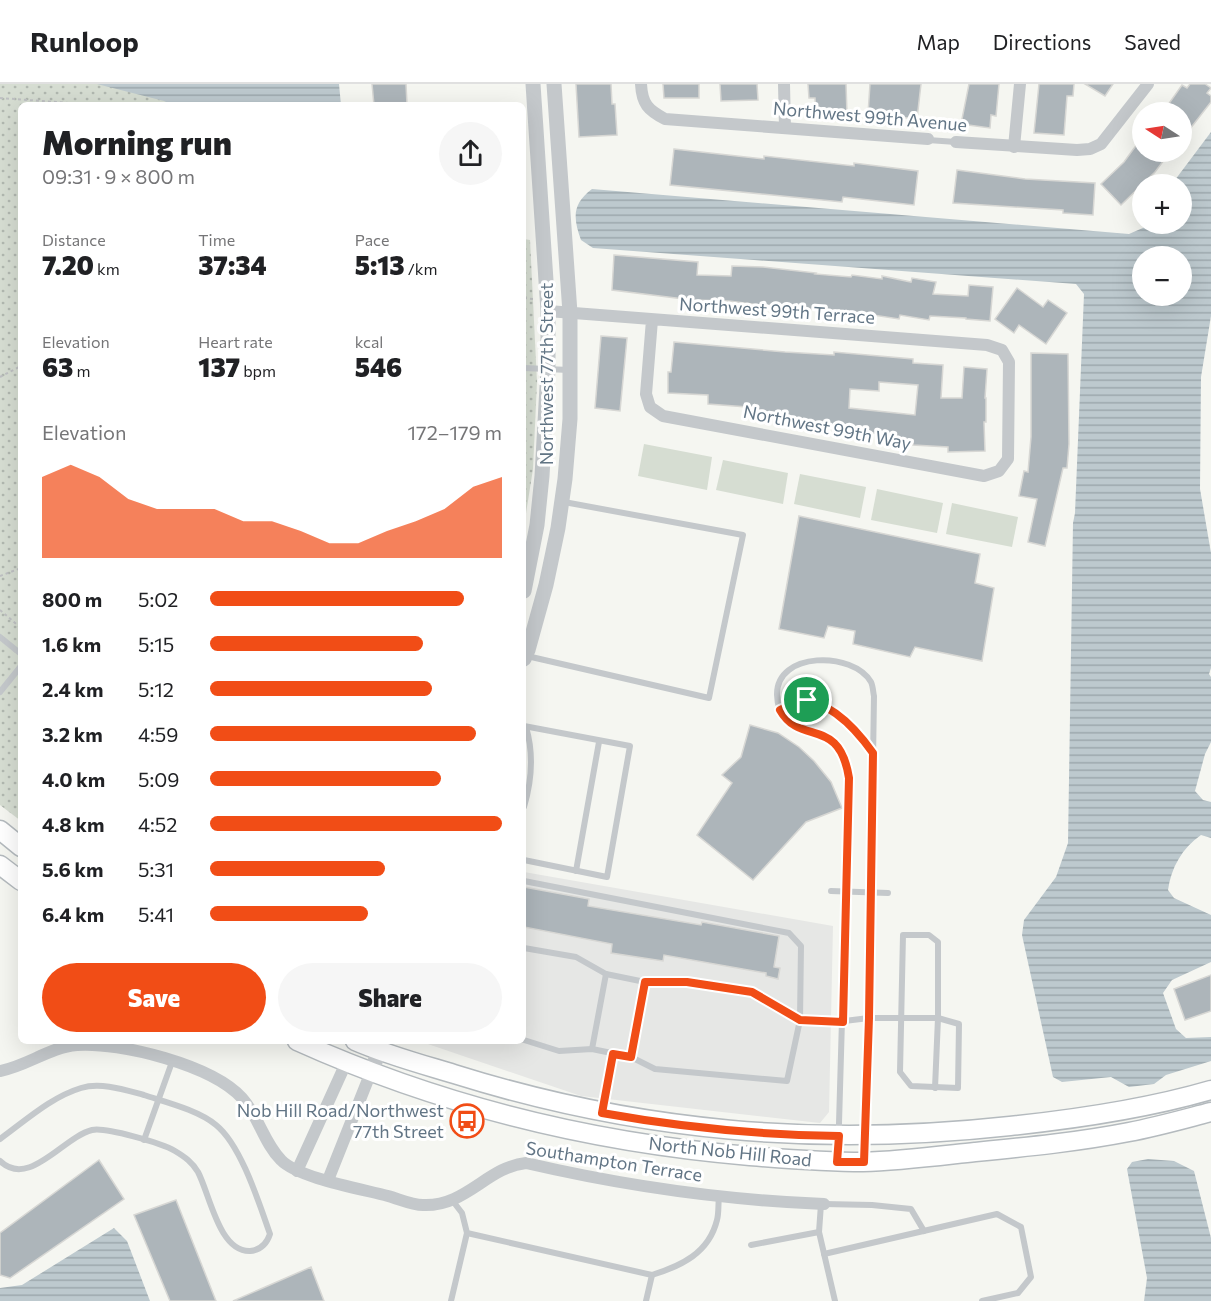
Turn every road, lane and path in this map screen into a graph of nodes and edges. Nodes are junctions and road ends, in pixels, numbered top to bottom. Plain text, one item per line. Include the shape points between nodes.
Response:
1 (534, 84) edge
2 (555, 84) edge
3 (641, 84) edge
4 (784, 84) edge
5 (1020, 84) edge
6 (1148, 84) edge
7 (0, 98) edge
8 (56, 102) edge
9 (785, 128) junction
10 (928, 140) joint
11 (956, 142) joint
12 (1014, 147) junction
13 (526, 298) edge
14 (533, 299) dead end
15 (548, 311) junction
16 (570, 313) junction
17 (652, 320) junction
18 (18, 368) edge
19 (526, 368) edge
20 (548, 369) junction
21 (569, 370) junction
22 (0, 377) edge
23 (999, 471) joint
24 (562, 502) junction
25 (18, 569) edge
26 (0, 576) edge
27 (526, 581) edge
28 (0, 610) edge
29 (18, 625) edge
30 (0, 637) edge
31 (18, 652) edge
32 (526, 654) edge
33 (526, 657) edge
34 (18, 670) edge
35 (0, 692) edge
36 (780, 710) junction
37 (526, 726) edge
38 (526, 729) edge
39 (599, 742) junction
40 (873, 753) junction
41 (526, 799) edge
42 (0, 830) edge
43 (18, 845) edge
44 (526, 860) edge
45 (0, 865) edge
46 (576, 871) junction
47 (18, 879) edge
48 (526, 881) edge
49 (831, 891) dead end
50 (847, 891) junction
51 (871, 893) junction
52 (888, 893) dead end
53 (526, 948) edge
54 (606, 974) junction
55 (645, 982) junction
56 (869, 1018) junction
57 (900, 1018) junction
58 (938, 1018) junction
59 (800, 1020) junction
60 (843, 1022) junction
61 (526, 1041) edge
62 (88, 1044) edge
63 (104, 1044) edge
64 (304, 1044) edge
65 (356, 1044) edge
66 (381, 1046) edge
67 (592, 1049) junction
68 (613, 1054) junction
69 (631, 1057) junction
70 (172, 1062) junction
71 (346, 1063) junction
72 (0, 1071) edge
73 (371, 1072) junction
74 (935, 1088) junction
75 (1211, 1090) edge
76 (158, 1100) junction
77 (602, 1113) junction
78 (1211, 1113) edge
79 (839, 1136) junction
80 (864, 1136) junction
81 (0, 1139) edge
82 (144, 1140) junction
83 (0, 1161) edge
84 (837, 1162) junction
85 (864, 1162) junction
86 (297, 1170) junction
87 (328, 1180) junction
88 (719, 1197) junction
89 (452, 1200) junction
90 (823, 1204) junction
91 (924, 1231) junction
92 (819, 1232) junction
93 (467, 1233) junction
94 (751, 1245) dead end
95 (824, 1254) junction
96 (652, 1275) junction
97 (451, 1301) edge
98 (646, 1301) edge
99 (835, 1301) edge
100 (982, 1301) edge

1 - 15 street, Northwest 77th Street
2 - 16 street, Northwest 77th Street
3 - 9 street, Northwest 99th Avenue via 650,111 665,119
4 - 9 street
5 - 12 street
6 - 12 street, Northwest 99th Avenue via 1101,144 1077,150
7 - 8 path
9 - 10 street, Northwest 99th Avenue
10 - 11 lane, Northwest 99th Avenue
11 - 12 street, Northwest 99th Avenue
13 - 14 path
15 - 16 street, Northwest 99th Terrace
15 - 20 street, Northwest 77th Street
16 - 17 street, Northwest 99th Terrace
16 - 21 street, Northwest 77th Street
17 - 23 street, Northwest 99th Way via 646,394 650,407 663,416 984,476
17 - 23 street, Northwest 99th Terrace via 987,345 1002,350 1009,362 1008,459
18 - 22 path
19 - 20 lane
20 - 21 lane
20 - 27 street, Northwest 77th Street via 537,525
21 - 24 street, Northwest 77th Street via 570,419
24 - 32 street, Northwest 77th Street via 546,585
24 - 33 lane via 743,535 709,698
25 - 26 path
28 - 29 path
30 - 31 lane
34 - 35 lane
36 - 40 lane via 800,700 816,703 849,723
36 - 40 lane via 777,693 781,679 792,668 805,661 822,660 852,666 871,682
36 - 50 lane via 795,726 832,740 842,752 849,799
37 - 39 lane
38 - 41 lane via 531,745
39 - 46 lane
39 - 46 lane via 630,746 607,877
40 - 51 lane
42 - 43 main road
44 - 46 lane
45 - 47 main road
48 - 59 lane via 789,933 801,946
49 - 50 lane
50 - 51 lane
50 - 60 lane
51 - 52 lane
51 - 56 lane
53 - 54 lane via 576,957
54 - 55 lane
54 - 67 lane
55 - 59 lane via 687,982 752,992
55 - 69 lane
56 - 57 lane
56 - 60 lane
56 - 80 lane
57 - 58 lane
57 - 58 lane via 903,935 929,935 938,942
57 - 74 lane via 900,1072 911,1086
58 - 74 lane
58 - 74 lane via 959,1024 958,1088
59 - 60 lane
59 - 69 lane via 787,1081 655,1069
60 - 79 lane
61 - 67 lane via 559,1051
62 - 72 street, Southampton Terrace via 50,1052
63 - 70 street, Southampton Terrace
64 - 71 main road, North Nob Hill Road
65 - 71 street
66 - 73 street
66 - 77 main road, North Nob Hill Road via 504,1090
67 - 68 lane
68 - 69 lane
68 - 77 lane
70 - 76 lane
70 - 86 street, Southampton Terrace via 200,1070 241,1097 257,1117 272,1148 282,1161
71 - 73 main road, North Nob Hill Road
71 - 86 street
73 - 84 main road, North Nob Hill Road via 491,1110 618,1140 709,1153
73 - 87 street
75 - 80 main road, North Nob Hill Road via 1059,1121
76 - 81 lane via 100,1086 83,1087 58,1097
76 - 82 lane
76 - 82 lane via 215,1124 230,1140 270,1234 267,1243 249,1251 235,1247 225,1238 197,1170 187,1158
77 - 79 main road, North Nob Hill Road via 709,1129
78 - 85 main road, North Nob Hill Road via 1062,1144
79 - 80 main road, North Nob Hill Road
79 - 84 lane
80 - 85 lane
82 - 83 lane via 108,1130 92,1130 32,1168 6,1167
84 - 85 main road, North Nob Hill Road
86 - 87 street, Southampton Terrace
87 - 89 street, Southampton Terrace via 422,1205
88 - 89 street, Southampton Terrace via 630,1185 526,1163 502,1169
88 - 90 street, Southampton Terrace
88 - 96 lane via 717,1221 704,1248 677,1267
89 - 93 lane via 462,1213
90 - 91 lane via 911,1209
90 - 92 lane
91 - 95 lane
91 - 100 lane via 997,1214 1021,1227 1030,1277 1018,1293
92 - 94 lane
92 - 95 lane
93 - 96 lane
93 - 97 lane
95 - 99 lane
96 - 98 lane

